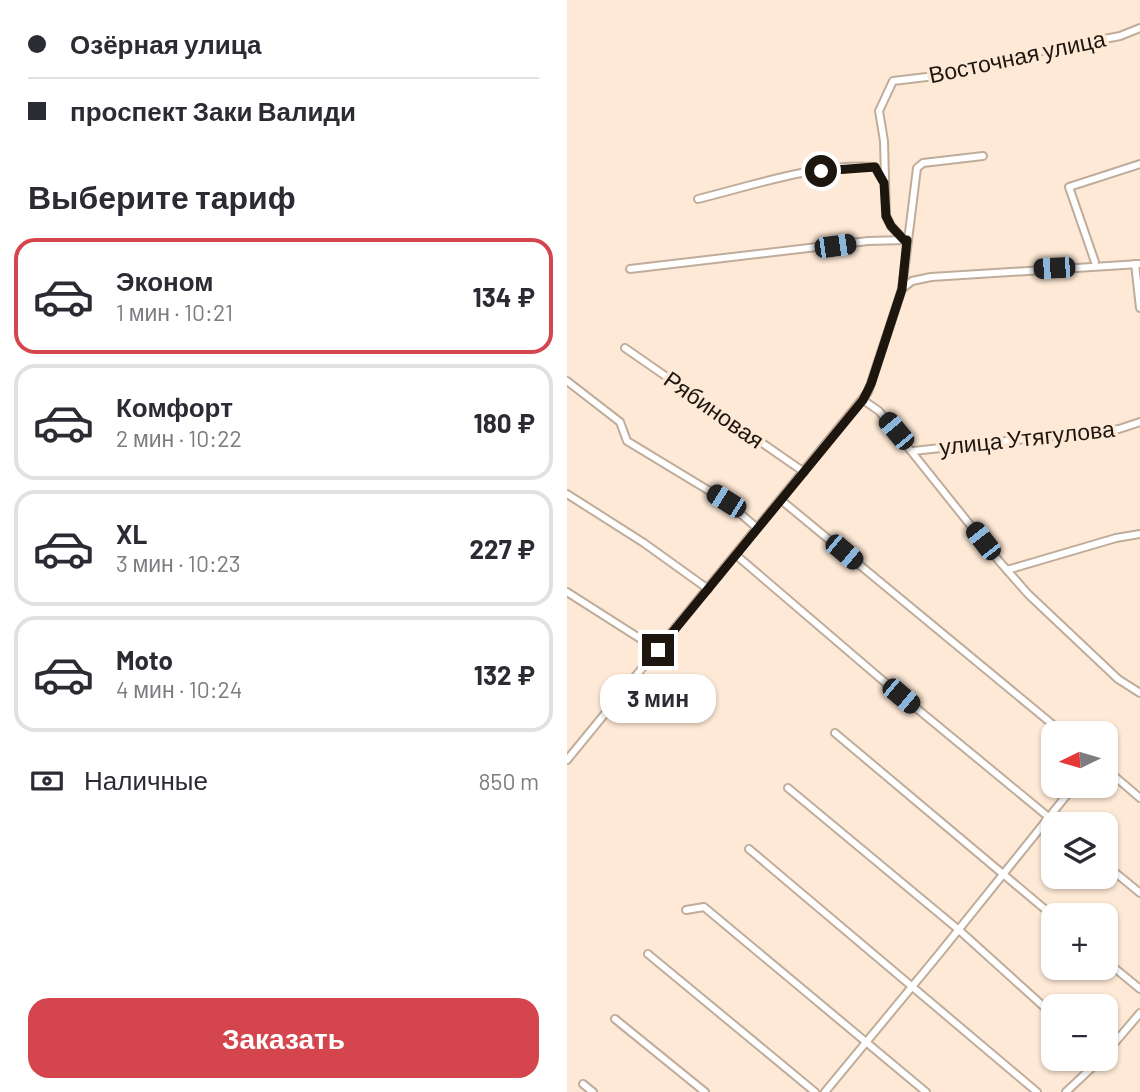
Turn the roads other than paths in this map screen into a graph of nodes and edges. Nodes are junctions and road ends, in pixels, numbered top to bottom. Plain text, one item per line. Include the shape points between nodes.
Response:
1 (1140, 29) edge
2 (983, 156) dead end
3 (1140, 164) edge
4 (884, 183) junction
5 (698, 199) dead end
6 (906, 240) junction
7 (1095, 262) dead end
8 (1137, 264) edge
9 (630, 269) dead end
10 (902, 289) junction
11 (1140, 309) edge
12 (625, 348) dead end
13 (567, 381) edge
14 (863, 400) junction
15 (1140, 422) edge
16 (913, 451) junction
17 (804, 472) junction
18 (567, 494) edge
19 (781, 500) junction
20 (757, 528) junction
21 (1140, 534) edge
22 (736, 555) junction
23 (1007, 570) junction
24 (708, 589) junction
25 (567, 592) edge
26 (658, 650) junction
27 (1140, 693) edge
28 (1048, 721) edge
29 (835, 733) dead end
30 (567, 760) edge
31 (1118, 779) edge
32 (788, 788) dead end
33 (1064, 798) edge
34 (1140, 798) edge
35 (1042, 812) edge
36 (1052, 812) edge
37 (1041, 826) edge
38 (749, 849) dead end
39 (1003, 874) junction
40 (1118, 875) edge
41 (1140, 893) edge
42 (1041, 906) edge
43 (685, 909) dead end
44 (959, 930) junction
45 (648, 954) dead end
46 (1118, 971) edge
47 (911, 986) junction
48 (1140, 989) edge
49 (1041, 1004) edge
50 (1140, 1013) edge
51 (615, 1018) dead end
52 (1118, 1039) edge
53 (866, 1041) junction
54 (1088, 1071) edge
55 (583, 1084) dead end
56 (593, 1092) edge
57 (705, 1092) edge
58 (815, 1092) edge
59 (825, 1092) edge
60 (926, 1092) edge
61 (1037, 1092) edge
62 (1066, 1092) edge

1 - 4 street, Восточная улица via 995,60 952,74 893,81 879,111
2 - 6 street via 916,167
3 - 7 street via 1069,187
4 - 5 street via 875,167 806,173
4 - 6 street via 886,216
6 - 9 street
6 - 10 street
8 - 10 street via 931,277 912,281
8 - 11 street
10 - 14 street
12 - 17 street, Рябиновая
13 - 20 street via 620,422 627,441 726,501
14 - 16 street via 879,411
14 - 17 street
15 - 16 street, улица Утягулова via 1119,429
16 - 23 street
17 - 19 street
18 - 24 street
19 - 20 street
19 - 28 street
20 - 22 street
21 - 23 street
22 - 24 street
22 - 35 street
23 - 27 street via 1118,679
24 - 26 street
25 - 26 street
26 - 30 street
29 - 39 street
31 - 34 street
32 - 44 street
33 - 36 street
37 - 39 street
38 - 47 street
39 - 42 street
39 - 44 street
40 - 41 street
43 - 53 street via 704,907
44 - 47 street
44 - 49 street
45 - 58 street
46 - 48 street
47 - 53 street
47 - 61 street
50 - 52 street
51 - 57 street
53 - 59 street
53 - 60 street
54 - 62 street
55 - 56 street

